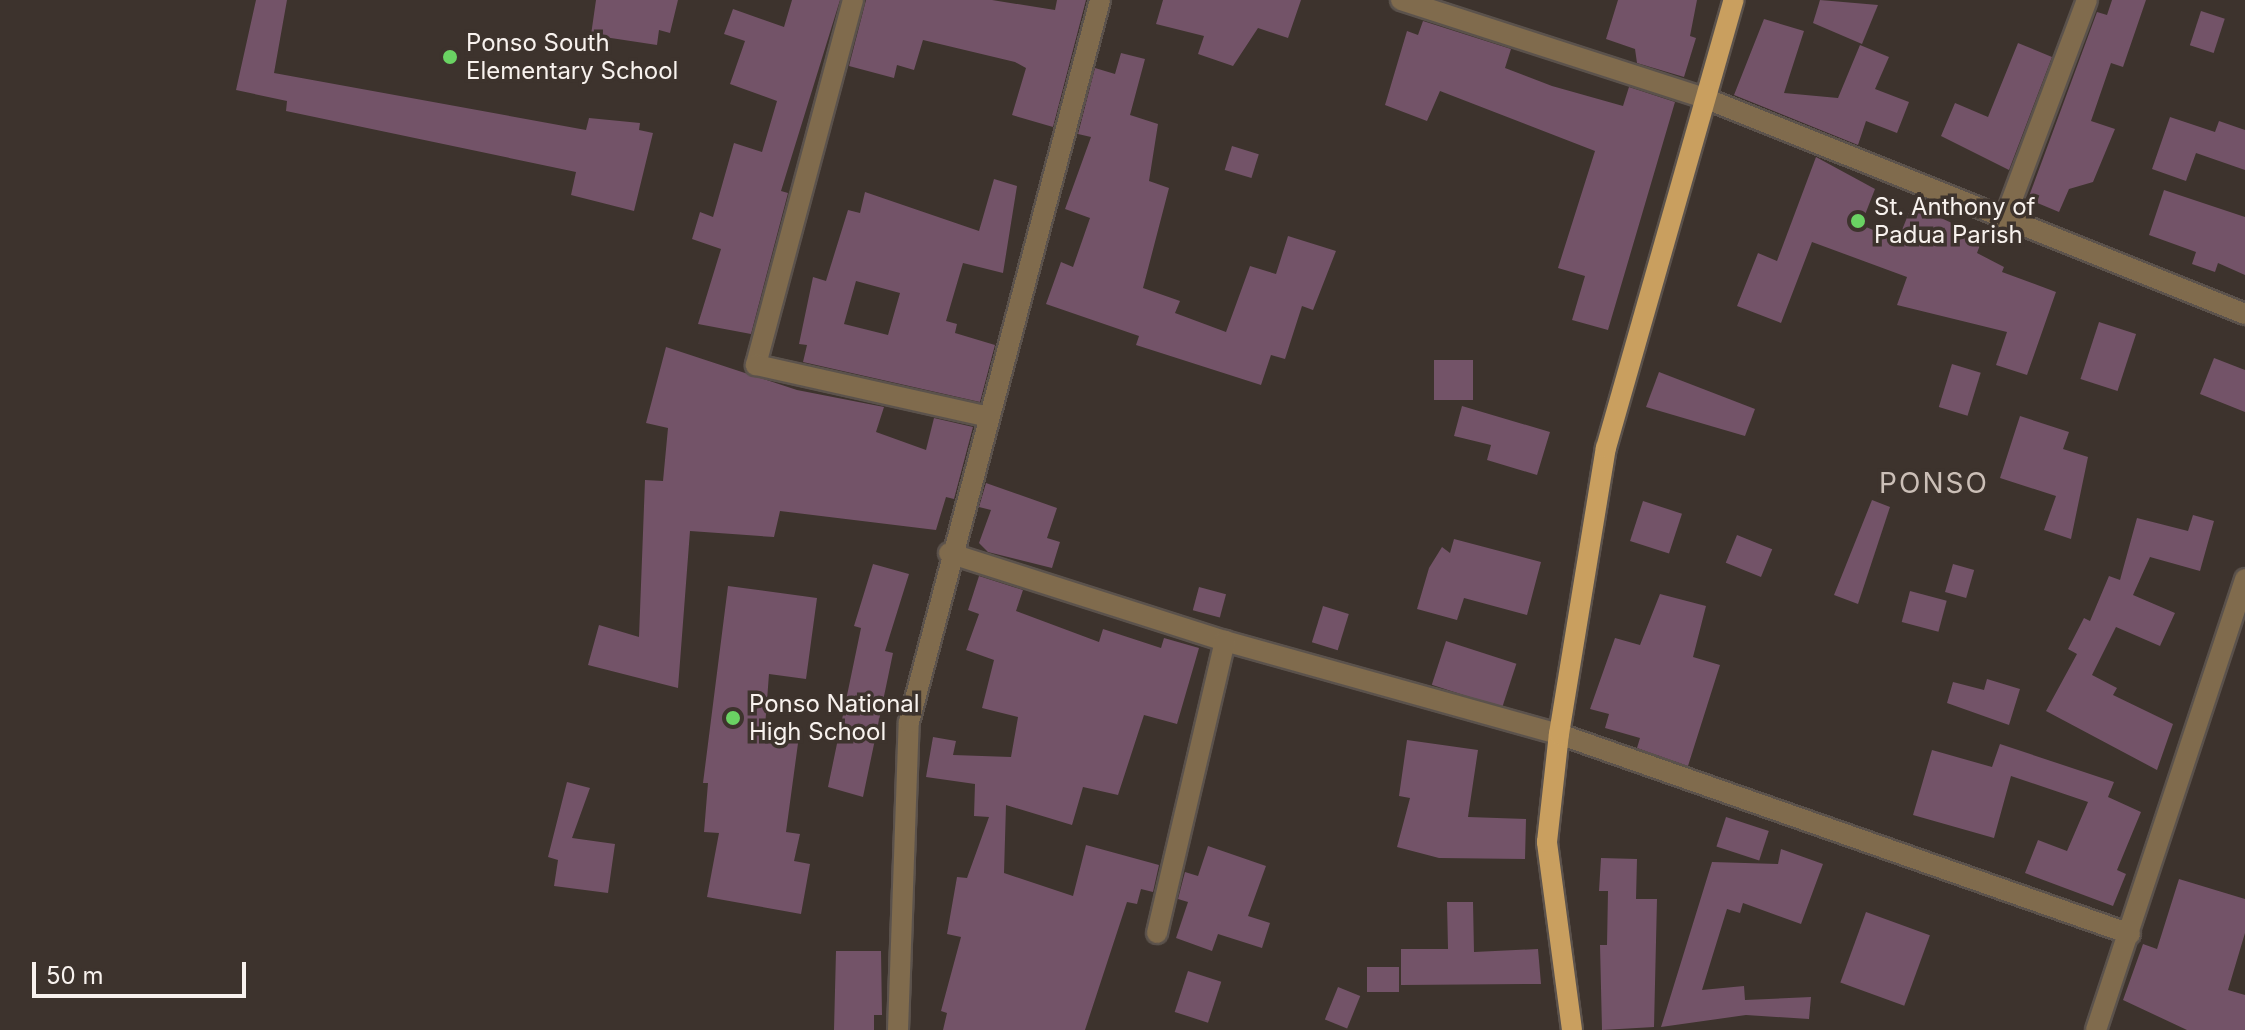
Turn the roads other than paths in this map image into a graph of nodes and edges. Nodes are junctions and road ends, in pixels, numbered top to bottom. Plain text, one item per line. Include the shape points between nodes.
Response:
1 (853, 0) edge
2 (1100, 0) edge
3 (1401, 0) edge
4 (1734, 0) edge
5 (2087, 0) edge
6 (1702, 97) junction
7 (2005, 218) junction
8 (2245, 314) edge
9 (988, 417) junction
10 (949, 553) junction
11 (2245, 579) edge
12 (1225, 641) junction
13 (1559, 734) junction
14 (1157, 933) dead end
15 (2130, 934) junction
16 (898, 1030) edge
17 (1572, 1030) edge
18 (2096, 1030) edge

1 - 9 street via 756,365
2 - 9 street
3 - 6 street
4 - 6 main road
5 - 7 street
6 - 7 street
6 - 13 main road via 1606,448
7 - 8 street
9 - 10 street
10 - 12 street
10 - 16 street via 909,722
11 - 15 street
12 - 13 street
12 - 14 street
13 - 15 street
13 - 17 main road via 1547,842
15 - 18 street

